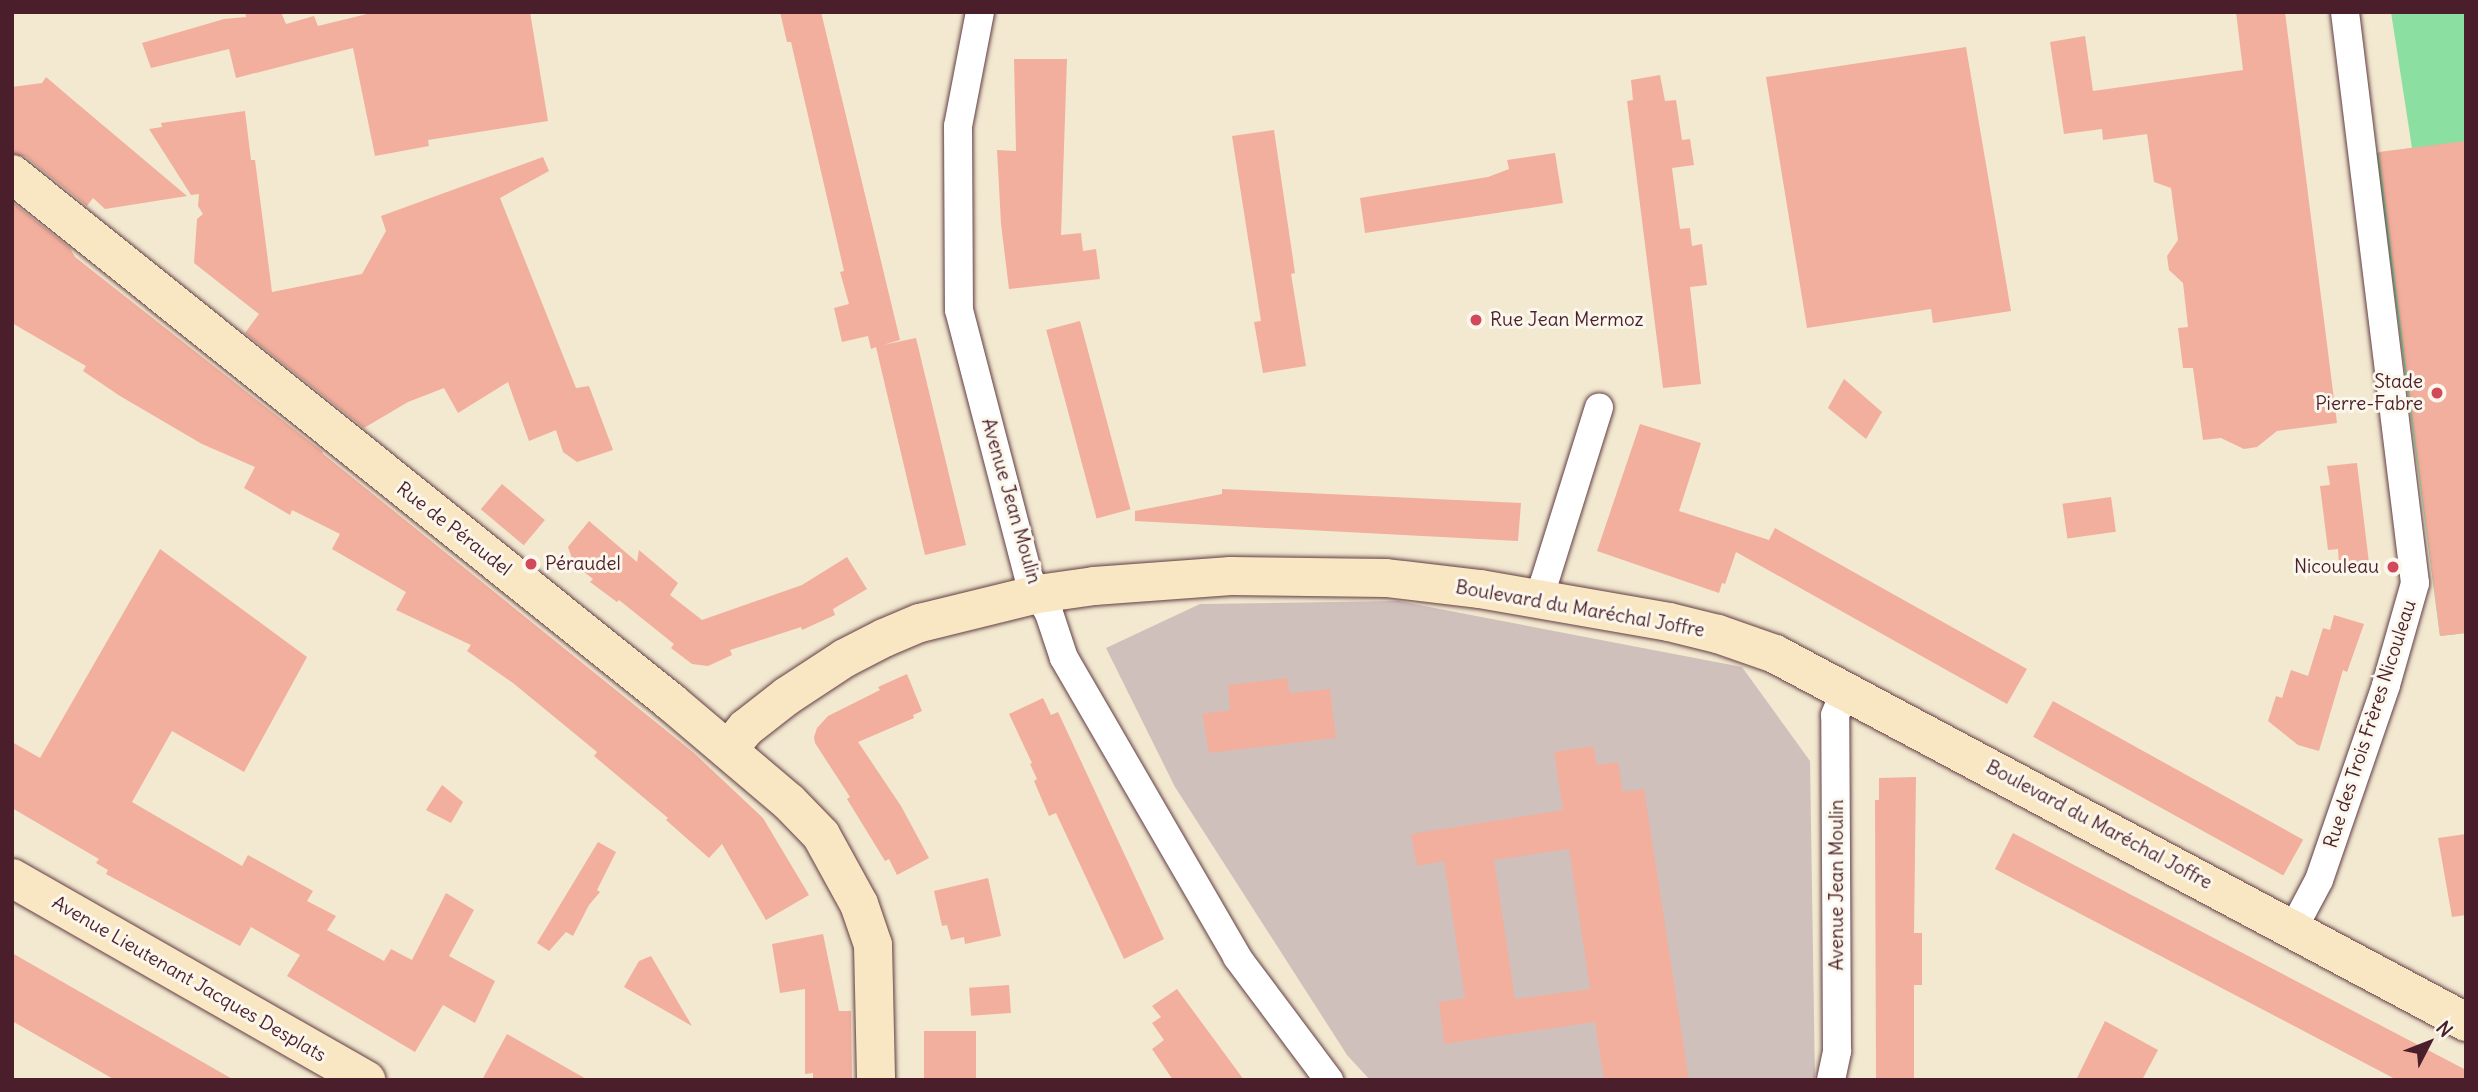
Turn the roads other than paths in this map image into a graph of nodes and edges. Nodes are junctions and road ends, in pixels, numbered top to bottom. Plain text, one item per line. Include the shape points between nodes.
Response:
1 (980, 12) edge
2 (2346, 12) edge
3 (12, 174) edge
4 (1599, 407) dead end
5 (1038, 594) junction
6 (1542, 601) junction
7 (1845, 691) junction
8 (728, 750) junction
9 (12, 878) edge
10 (2293, 929) junction
11 (2466, 1022) edge
12 (366, 1080) edge
13 (876, 1080) edge
14 (1329, 1080) edge
15 (1831, 1080) edge

1 - 5 street, Avenue Jean Moulin via 958,126 959,310 1029,578
2 - 10 street, Rue des Trois Frères Nicouleau via 2416,583 2319,880
3 - 8 street, Rue de Péraudel
4 - 6 street
5 - 6 street, Boulevard du Maréchal Joffre via 1162,579 1308,575 1387,578
5 - 8 street, Boulevard du Maréchal Joffre via 920,623 884,638 787,696
5 - 14 street, Avenue Jean Moulin via 1064,658 1230,945
6 - 7 street, Boulevard du Maréchal Joffre via 1718,634 1774,654
7 - 10 street, Boulevard du Maréchal Joffre
7 - 15 street, Avenue Jean Moulin via 1835,715 1837,1051
8 - 13 street, Rue de Péraudel via 821,835 859,905 873,944
9 - 12 street, Avenue Lieutenant Jacques Desplats
10 - 11 street, Boulevard du Maréchal Joffre

